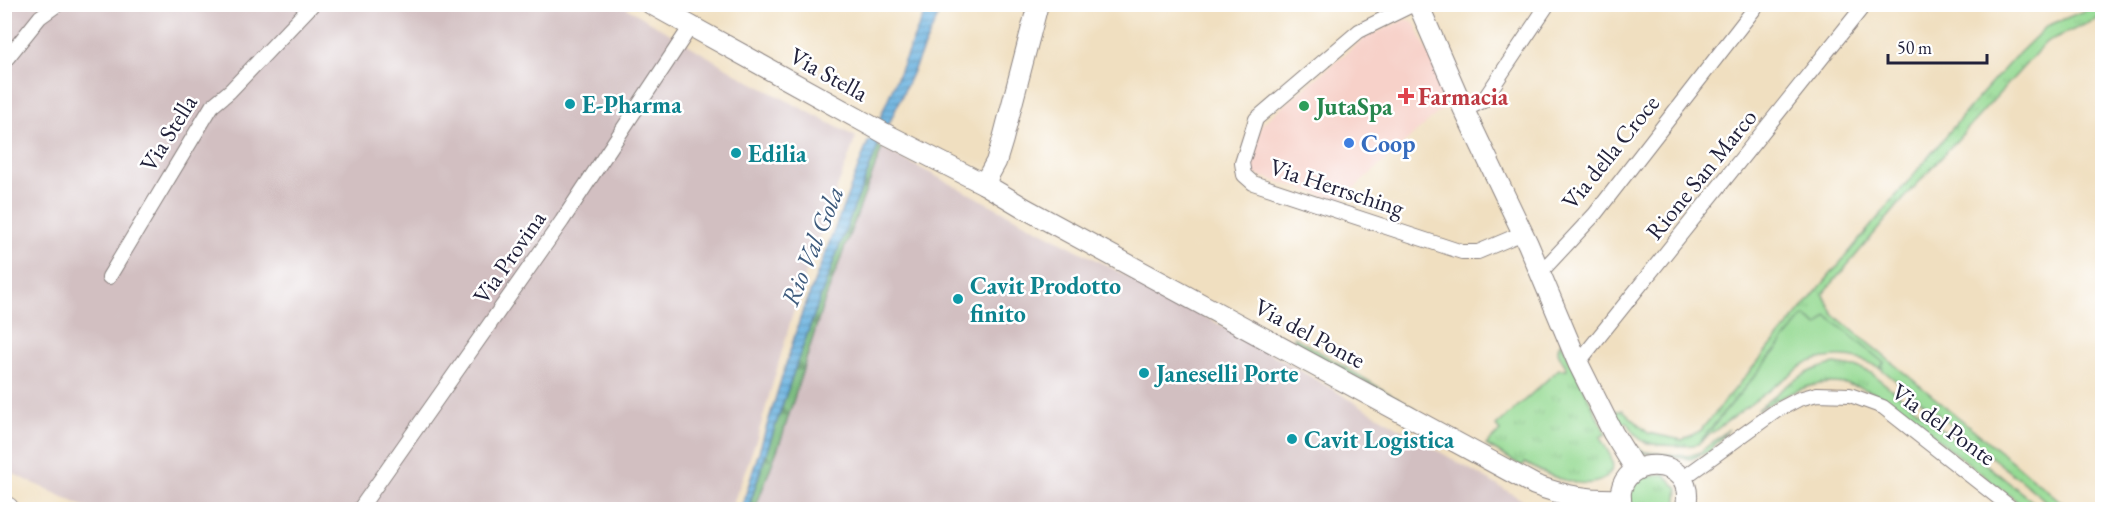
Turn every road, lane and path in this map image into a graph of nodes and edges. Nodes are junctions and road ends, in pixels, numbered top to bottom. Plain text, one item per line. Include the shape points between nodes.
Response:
1 (58, 4) edge
2 (313, 4) edge
3 (651, 4) edge
4 (1038, 4) edge
5 (1416, 4) edge
6 (1548, 4) edge
7 (1758, 4) edge
8 (1857, 7) edge
9 (690, 26) junction
10 (4, 62) edge
11 (1464, 110) junction
12 (984, 184) junction
13 (1523, 232) junction
14 (1540, 273) junction
15 (109, 277) dead end
16 (1578, 363) junction
17 (1636, 470) junction
18 (1682, 479) junction
19 (1622, 504) edge
20 (359, 510) edge
21 (1685, 510) edge
22 (2014, 510) edge

1 - 10 street via 40,17
2 - 15 street, Via Stella via 213,106
3 - 9 street, Via Stella
4 - 12 street via 1003,139
5 - 11 street
5 - 13 street, Via Herrsching via 1359,30 1256,119 1242,163 1244,175 1253,183 1462,252 1478,252
6 - 11 street via 1483,100
7 - 14 street, Via della Croce via 1595,214
8 - 16 street, Rione San Marco
9 - 12 street, Via Stella via 879,131
9 - 20 street, Via Provina via 562,220
11 - 13 street
12 - 19 street, Via del Ponte via 1535,484 1574,497
13 - 14 street
14 - 16 street
16 - 17 street
17 - 18 street via 1659,465
17 - 19 street via 1622,488
18 - 21 street
18 - 22 street, Via del Ponte via 1776,411 1799,399 1817,394 1850,395 1892,414

